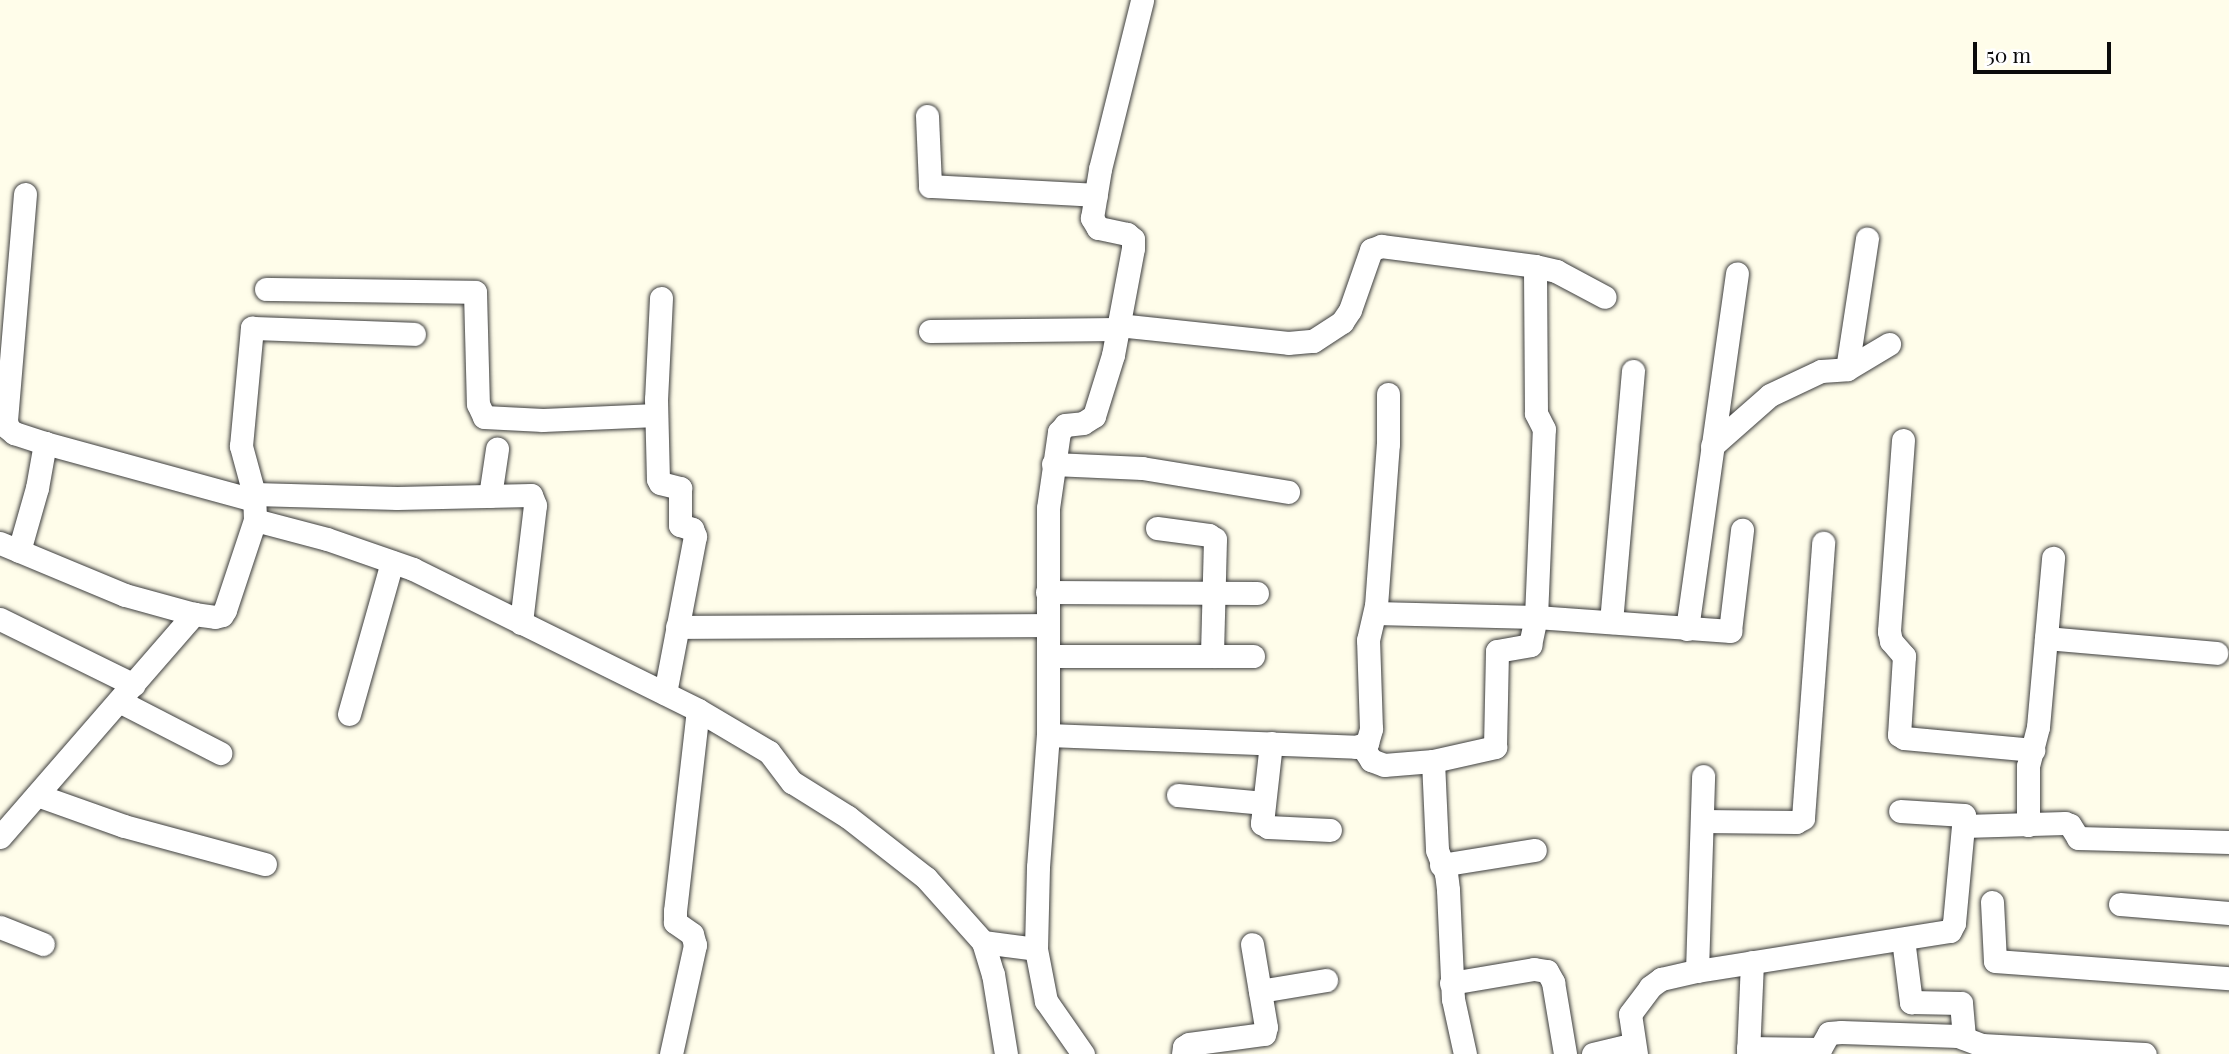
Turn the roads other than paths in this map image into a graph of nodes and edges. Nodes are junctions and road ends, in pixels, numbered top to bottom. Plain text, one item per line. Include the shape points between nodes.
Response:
1 (1142, 0) edge
2 (928, 116) dead end
3 (25, 194) dead end
4 (1096, 195) junction
5 (1867, 239) dead end
6 (1535, 266) junction
7 (1737, 274) dead end
8 (266, 289) dead end
9 (1605, 297) dead end
10 (661, 298) dead end
11 (1118, 327) junction
12 (930, 331) dead end
13 (414, 334) dead end
14 (1889, 344) dead end
15 (1847, 369) junction
16 (1633, 371) dead end
17 (1388, 394) dead end
18 (656, 415) junction
19 (1903, 440) dead end
20 (45, 443) junction
21 (1712, 446) junction
22 (497, 449) dead end
23 (1053, 464) junction
24 (1288, 492) dead end
25 (490, 496) junction
26 (254, 505) junction
27 (1157, 528) dead end
28 (1742, 530) dead end
29 (1822, 543) dead end
30 (9, 547) edge
31 (2053, 558) dead end
32 (392, 562) junction
33 (1047, 592) junction
34 (1213, 593) junction
35 (1257, 593) dead end
36 (194, 614) junction
37 (1375, 614) junction
38 (1536, 617) junction
39 (0, 620) edge
40 (1611, 622) junction
41 (521, 623) junction
42 (1048, 625) junction
43 (677, 627) junction
44 (1687, 629) junction
45 (2046, 638) junction
46 (2216, 653) dead end
47 (1048, 656) junction
48 (1212, 656) junction
49 (1253, 656) dead end
50 (127, 693) junction
51 (665, 693) junction
52 (698, 710) junction
53 (349, 714) dead end
54 (1048, 735) junction
55 (1271, 743) junction
56 (1362, 746) junction
57 (2033, 750) junction
58 (220, 753) dead end
59 (1433, 761) junction
60 (1703, 776) dead end
61 (37, 795) junction
62 (1178, 795) dead end
63 (1264, 803) junction
64 (1900, 811) dead end
65 (1702, 821) junction
66 (2028, 825) junction
67 (1965, 826) junction
68 (1330, 830) dead end
69 (0, 837) edge
70 (2229, 842) edge
71 (1535, 850) dead end
72 (265, 864) dead end
73 (1441, 865) junction
74 (1992, 902) dead end
75 (2120, 904) dead end
76 (2229, 913) edge
77 (0, 927) edge
78 (1903, 939) junction
79 (983, 942) junction
80 (43, 944) dead end
81 (1252, 944) dead end
82 (1035, 949) junction
83 (1752, 962) junction
84 (1697, 971) junction
85 (2229, 978) edge
86 (1326, 980) dead end
87 (1451, 984) junction
88 (1260, 991) junction
89 (1965, 1038) junction
90 (1635, 1049) edge
91 (1748, 1051) edge
92 (671, 1054) edge
93 (1006, 1054) edge
94 (1083, 1054) edge
95 (1183, 1054) edge
96 (1465, 1054) edge
97 (1565, 1054) edge
98 (1593, 1054) edge
99 (2145, 1054) edge

1 - 4 street
2 - 4 street via 930,186
3 - 20 street via 6,421 14,433
4 - 11 street via 1093,224 1132,239
5 - 15 street
6 - 9 street via 1556,271
6 - 11 street via 1375,247 1342,322 1324,336 1301,343
6 - 38 street via 1536,413 1544,429
7 - 21 street
8 - 18 street via 475,292 478,404 484,417 543,420
10 - 18 street
11 - 12 street
11 - 23 street via 1094,416 1061,428
13 - 26 street via 252,328 240,446
14 - 15 street
15 - 21 street via 1821,371 1770,395
16 - 40 street
17 - 37 street
18 - 43 street via 658,482 680,488 679,522 695,536
19 - 57 street via 1889,631 1891,641 1905,656 1899,734
20 - 26 street
20 - 30 street via 37,488
21 - 44 street
22 - 25 street
23 - 24 street via 1142,468
23 - 33 street
25 - 26 street
25 - 41 street via 531,495 536,505
26 - 32 street via 289,527
26 - 36 street via 222,615
27 - 34 street via 1215,539
28 - 44 street via 1731,629
29 - 65 street via 1803,818 1796,822
30 - 36 street via 125,595
31 - 45 street
32 - 41 street
32 - 53 street
33 - 34 street
33 - 42 street
34 - 35 street
34 - 48 street
36 - 50 street
37 - 38 street
37 - 56 street via 1368,640 1371,729
38 - 40 street
38 - 59 street via 1530,645 1497,652 1495,747
39 - 50 street
40 - 44 street
41 - 51 street
42 - 43 street
42 - 47 street
43 - 51 street
45 - 46 street
45 - 57 street
47 - 48 street
47 - 54 street
48 - 49 street
50 - 58 street
50 - 61 street
51 - 52 street
52 - 79 street via 769,752 792,782 848,817 926,878
52 - 92 street via 675,911 676,922 692,934 695,944
54 - 55 street
54 - 82 street
55 - 56 street
55 - 63 street
56 - 59 street via 1378,764
57 - 66 street
59 - 73 street
60 - 65 street
61 - 69 street
61 - 72 street via 114,823
62 - 63 street
63 - 68 street via 1265,826
64 - 67 street via 1962,814
65 - 84 street
66 - 67 street
66 - 70 street via 2069,824 2076,837 2082,838
67 - 78 street via 1952,928 1947,933
71 - 73 street
73 - 87 street via 1448,890
74 - 85 street via 1995,961
75 - 76 street
77 - 80 street
78 - 83 street
78 - 89 street via 1911,1002 1961,1003
79 - 82 street
79 - 93 street
81 - 88 street
82 - 94 street via 1046,1001
83 - 84 street
83 - 91 street
84 - 90 street via 1673,975 1650,987 1629,1017
86 - 88 street
87 - 96 street
87 - 97 street via 1534,969 1547,971 1553,982
88 - 95 street via 1264,1034 1189,1044
89 - 91 street via 1832,1033 1822,1049
89 - 99 street via 1986,1045
90 - 98 street

